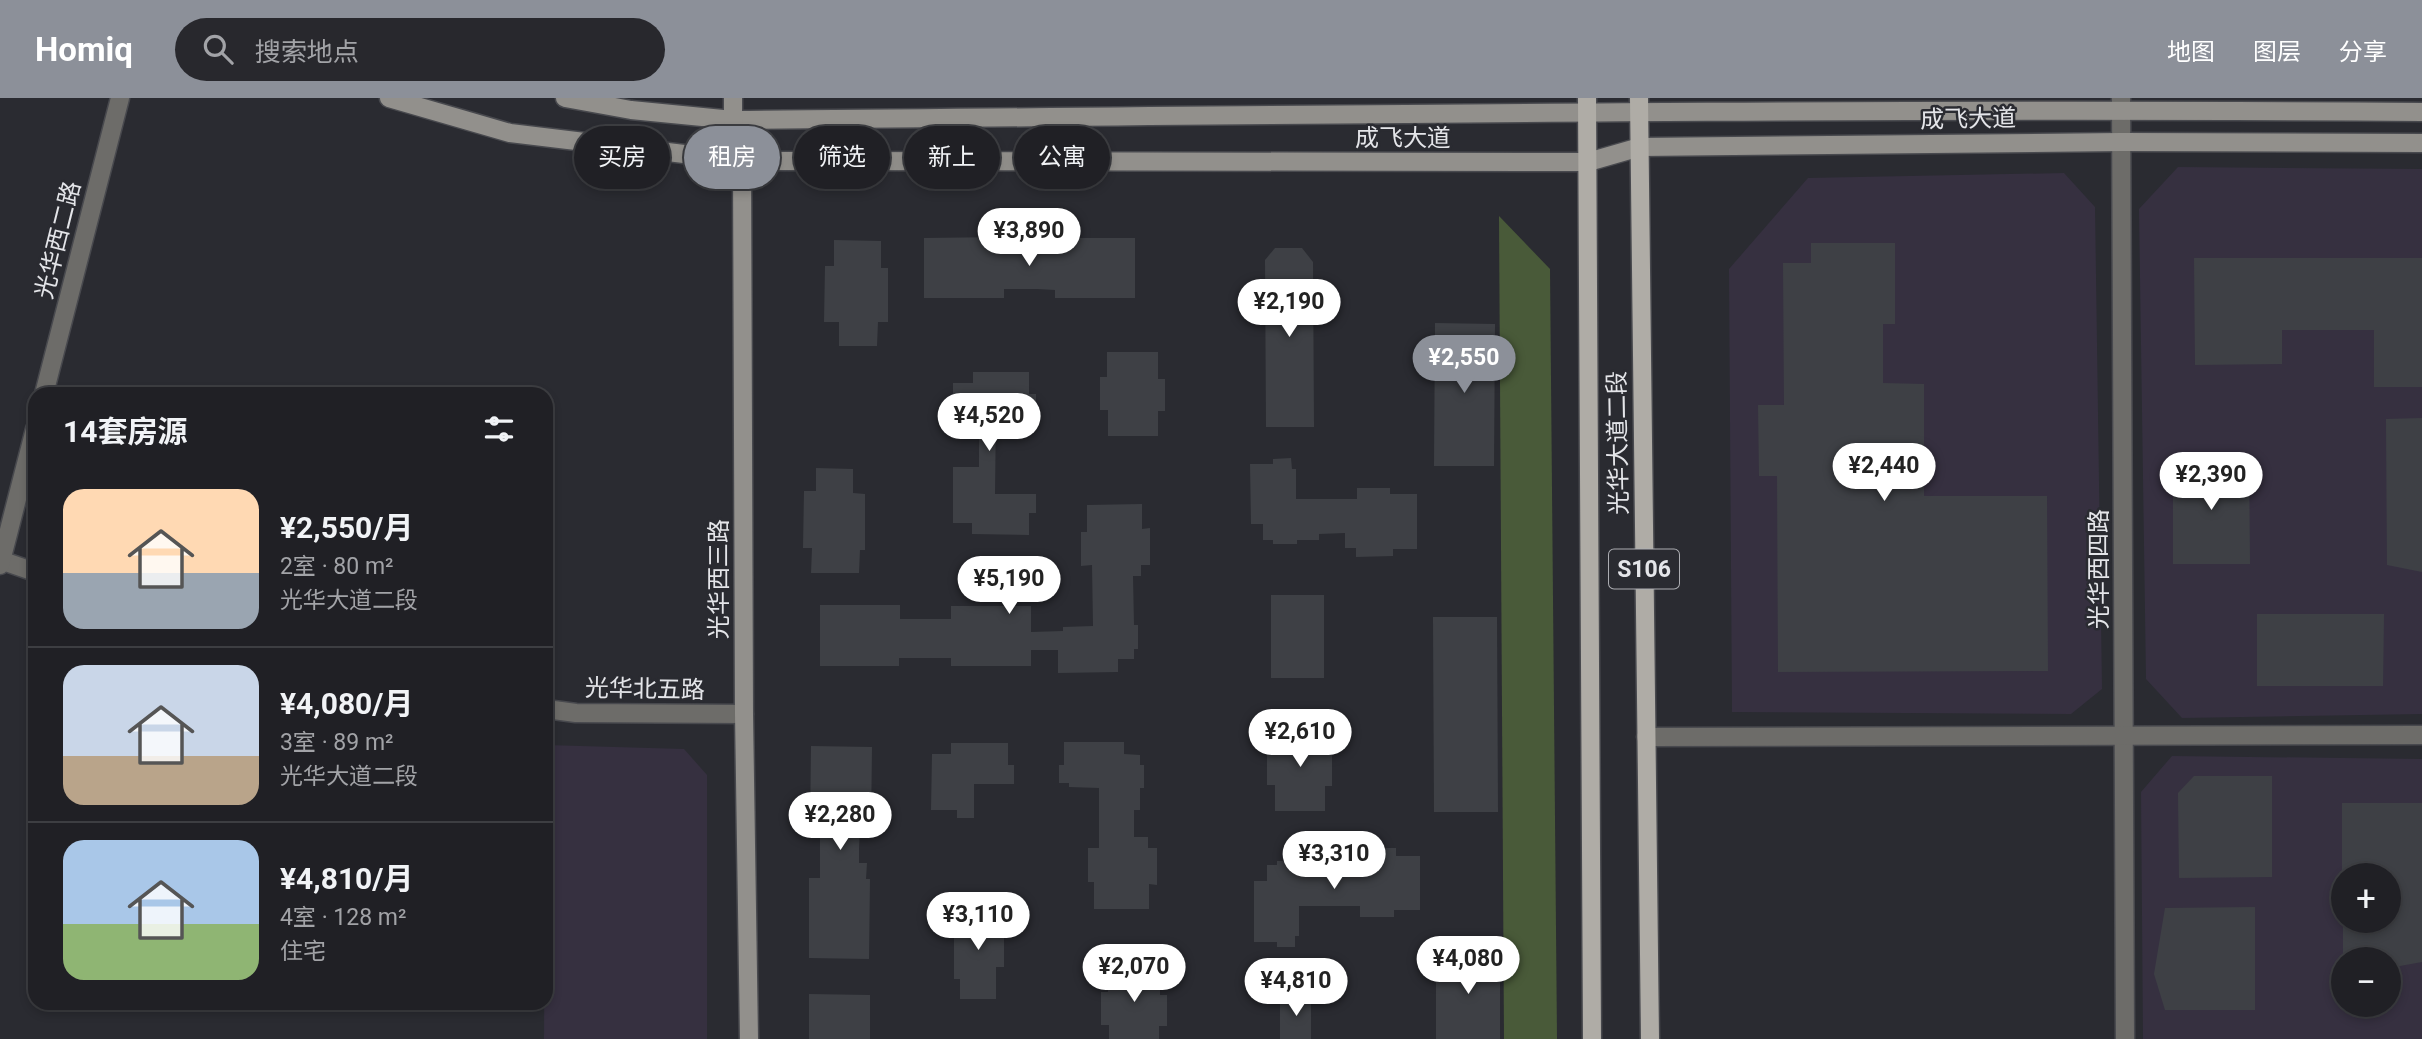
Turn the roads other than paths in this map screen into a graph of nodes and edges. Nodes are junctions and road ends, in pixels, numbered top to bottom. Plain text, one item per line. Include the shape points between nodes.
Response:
1 (120, 98) edge
2 (389, 98) edge
3 (565, 98) edge
4 (733, 98) edge
5 (2121, 104) edge
6 (1587, 105) edge
7 (1639, 105) edge
8 (2422, 112) edge
9 (733, 120) junction
10 (734, 126) edge
11 (2121, 142) junction
12 (2422, 143) edge
13 (1640, 147) junction
14 (684, 154) edge
15 (780, 161) edge
16 (1588, 162) junction
17 (742, 189) edge
18 (46, 387) edge
19 (28, 456) edge
20 (0, 562) edge
21 (28, 570) edge
22 (553, 710) edge
23 (744, 715) junction
24 (2422, 735) edge
25 (2124, 736) junction
26 (1646, 737) junction
27 (749, 1039) edge
28 (1592, 1039) edge
29 (1650, 1039) edge
30 (2125, 1039) edge

1 - 18 street, 光华西二路
2 - 14 main road, 成飞大道 via 510,133
3 - 9 main road, 成飞大道
4 - 9 main road, 光华西三路
5 - 7 main road, 成飞大道
5 - 8 main road, 成飞大道
5 - 11 street, 光华西四路
6 - 7 main road, 成飞大道
6 - 9 main road, 成飞大道
6 - 16 main road, 光华大道二段 / S106
7 - 13 main road, 光华大道二段 / S106
9 - 10 main road, 光华西三路
11 - 12 main road, 成飞大道
11 - 13 main road, 成飞大道
11 - 25 street, 光华西四路
13 - 16 main road, 成飞大道
13 - 26 main road, 光华大道二段 / S106
15 - 16 main road, 成飞大道
16 - 28 main road, 光华大道二段 / S106
17 - 23 main road, 光华西三路
19 - 20 street
20 - 21 street
22 - 23 street, 光华北五路
23 - 27 main road, 光华西三路
24 - 25 street
25 - 26 street
25 - 30 street, 光华西四路
26 - 29 main road, 光华大道二段 / S106

